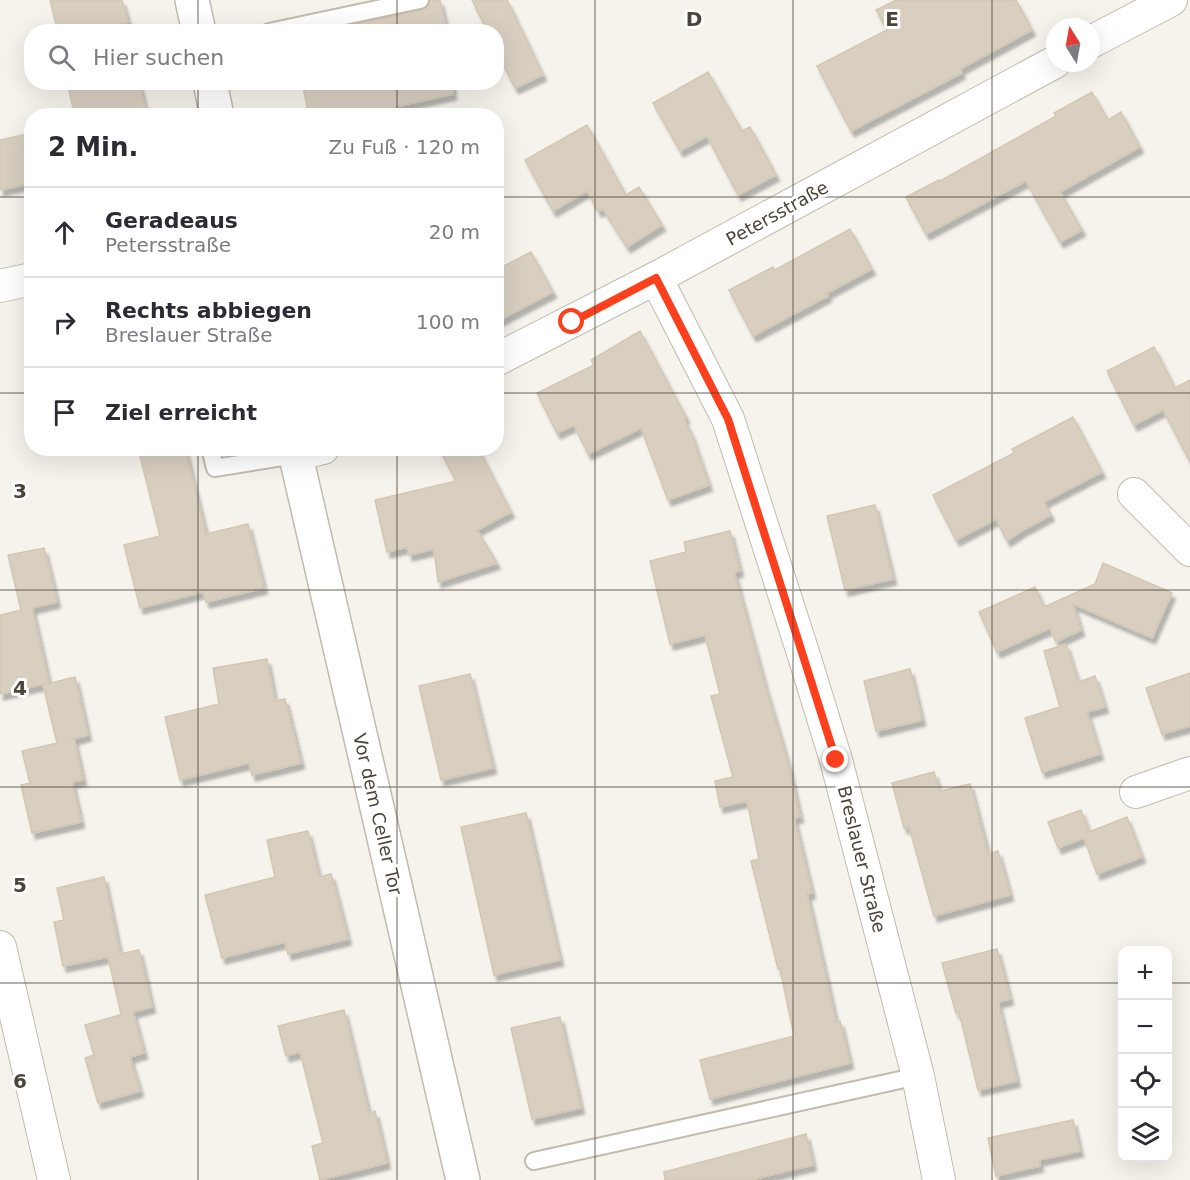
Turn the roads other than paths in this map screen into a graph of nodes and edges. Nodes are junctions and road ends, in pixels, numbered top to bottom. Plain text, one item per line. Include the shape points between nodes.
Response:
1 (192, 0) edge
2 (420, 0) edge
3 (1171, 0) edge
4 (197, 24) edge
5 (307, 24) edge
6 (1100, 37) edge
7 (1046, 67) edge
8 (212, 90) edge
9 (215, 108) edge
10 (656, 278) junction
11 (24, 281) edge
12 (0, 286) edge
13 (504, 356) edge
14 (212, 456) edge
15 (278, 456) edge
16 (305, 456) edge
17 (1134, 494) dead end
18 (1190, 550) edge
19 (1190, 773) edge
20 (1136, 792) dead end
21 (0, 947) edge
22 (918, 1076) junction
23 (534, 1161) dead end
24 (54, 1180) edge
25 (463, 1180) edge
26 (939, 1180) edge

1 - 4 street
2 - 5 lane
3 - 6 street
7 - 10 street, Petersstraße
8 - 9 street
10 - 13 street, Petersstraße
10 - 22 street, Breslauer Straße via 728,419 836,760
11 - 12 street
14 - 15 lane via 215,468
16 - 25 street, Vor dem Celler Tor
17 - 18 street
19 - 20 street
21 - 24 street
22 - 23 lane
22 - 26 street, Breslauer Straße

